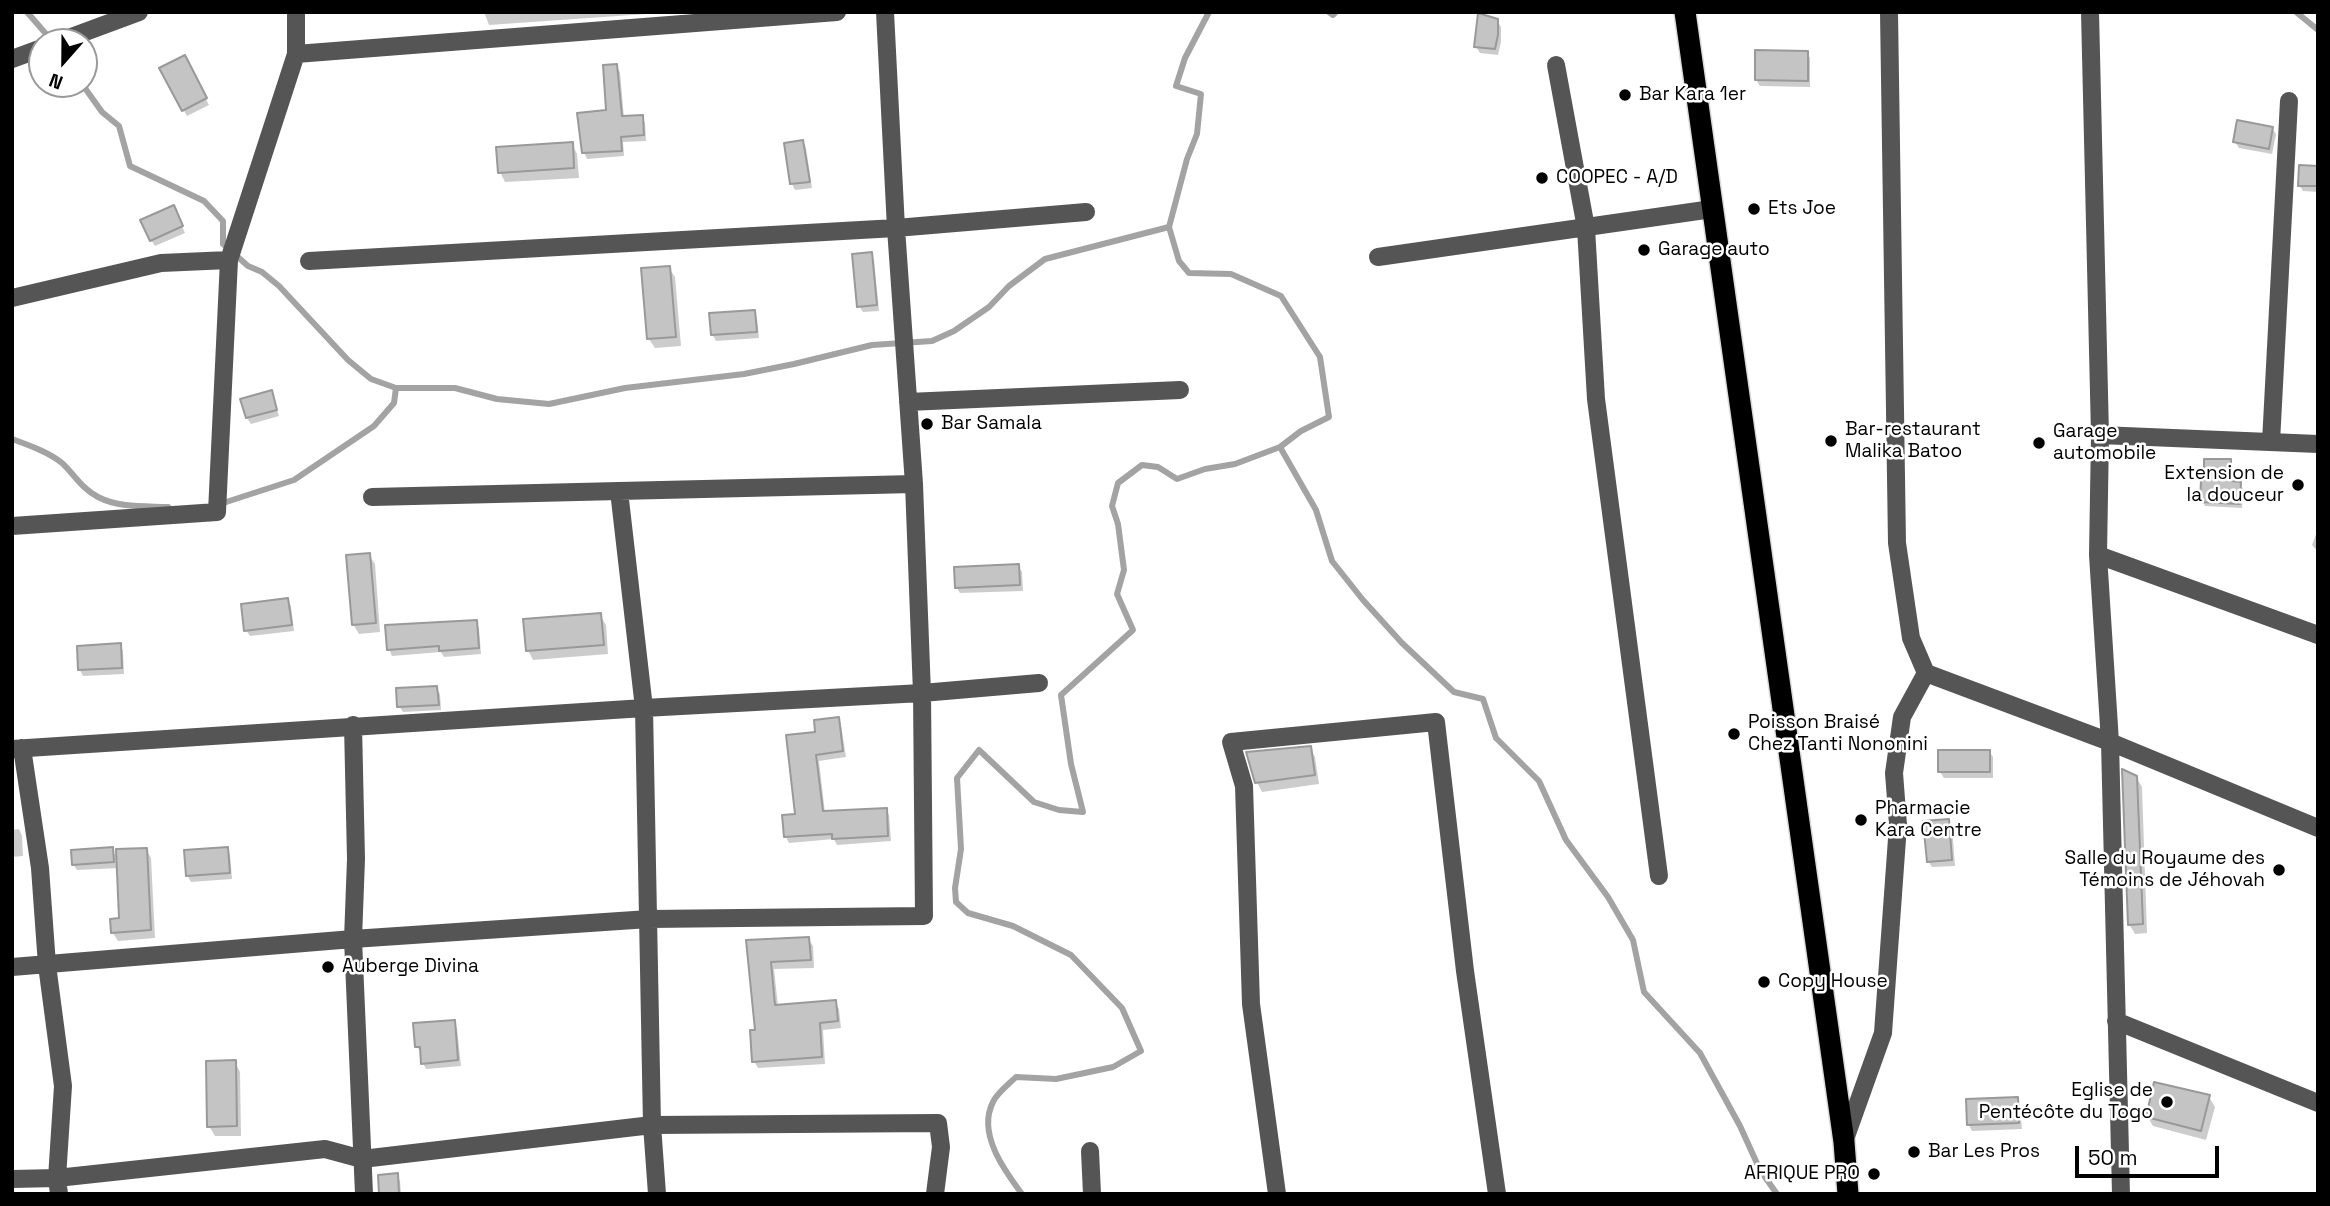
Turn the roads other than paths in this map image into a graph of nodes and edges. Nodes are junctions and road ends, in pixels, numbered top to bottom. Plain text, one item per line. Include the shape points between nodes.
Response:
1 (139, 12) edge
2 (296, 12) edge
3 (837, 12) edge
4 (886, 12) edge
5 (1685, 12) edge
6 (1889, 12) edge
7 (2090, 12) edge
8 (96, 28) edge
9 (296, 54) junction
10 (1556, 65) dead end
11 (2289, 101) dead end
12 (1712, 209) junction
13 (1086, 212) dead end
14 (896, 228) junction
15 (1586, 228) junction
16 (1378, 257) dead end
17 (229, 260) junction
18 (309, 261) dead end
19 (12, 298) edge
20 (1180, 390) dead end
21 (908, 402) junction
22 (2100, 435) junction
23 (2271, 442) junction
24 (2318, 444) edge
25 (914, 484) junction
26 (619, 491) junction
27 (372, 497) dead end
28 (12, 526) edge
29 (2098, 555) junction
30 (2318, 635) edge
31 (1926, 673) junction
32 (1039, 683) dead end
33 (922, 693) junction
34 (644, 708) junction
35 (354, 725) junction
36 (2110, 742) junction
37 (17, 748) edge
38 (2318, 828) edge
39 (1659, 876) dead end
40 (649, 919) junction
41 (353, 939) junction
42 (47, 965) junction
43 (12, 967) edge
44 (2116, 1021) junction
45 (2318, 1103) edge
46 (652, 1125) junction
47 (1844, 1142) junction
48 (1090, 1151) dead end
49 (362, 1159) junction
50 (12, 1179) edge
51 (58, 1186) edge
52 (363, 1194) edge
53 (657, 1194) edge
54 (935, 1194) edge
55 (1092, 1194) edge
56 (1277, 1194) edge
57 (1497, 1194) edge
58 (1849, 1194) edge
59 (2121, 1194) edge

1 - 8 street
2 - 9 street
3 - 9 street
4 - 14 street
5 - 12 highway
6 - 31 street via 1896,543 1911,638
7 - 22 street
9 - 17 street
10 - 15 street
11 - 23 street
12 - 15 street
12 - 47 highway
13 - 14 street
14 - 18 street
14 - 21 street
15 - 16 street
15 - 39 street via 1596,399
17 - 19 street via 161,263
17 - 28 street via 217,512
20 - 21 street
21 - 25 street
22 - 23 street
22 - 29 street
23 - 24 street
25 - 26 street
25 - 33 street
26 - 27 street
26 - 34 street
29 - 30 street
29 - 36 street
31 - 36 street
31 - 47 street via 1902,717 1894,773 1898,825 1883,1033
32 - 33 street
33 - 34 street
33 - 40 street via 924,916
34 - 35 street
34 - 40 street
35 - 37 street
35 - 41 street
36 - 38 street
36 - 44 street
37 - 42 street via 40,868
40 - 41 street
40 - 46 street
41 - 42 street
41 - 49 street
42 - 43 street
42 - 51 street via 63,1086
44 - 45 street
44 - 59 street
46 - 49 street
46 - 53 street
46 - 54 street via 938,1123 942,1147
47 - 58 highway
48 - 55 street
49 - 51 street via 325,1149
49 - 52 street
50 - 51 street
56 - 57 street via 1251,1004 1244,786 1231,742 1436,722

